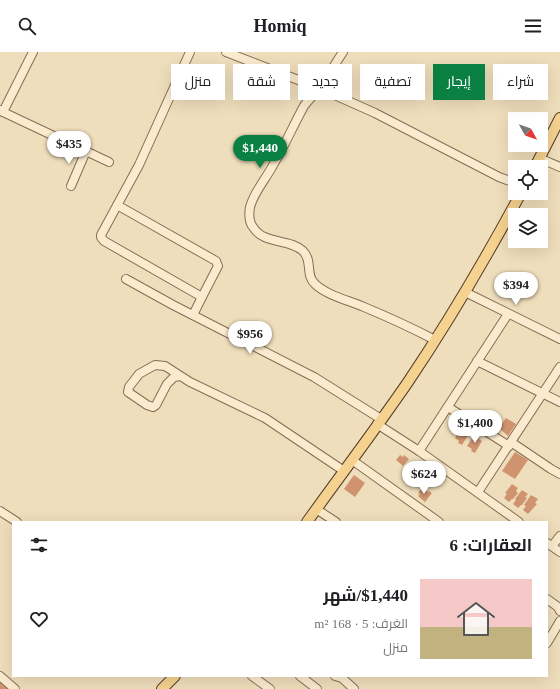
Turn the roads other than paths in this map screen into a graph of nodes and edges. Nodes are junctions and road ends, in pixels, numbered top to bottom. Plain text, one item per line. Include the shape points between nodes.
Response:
1 (33, 52) edge
2 (190, 52) edge
3 (343, 52) edge
4 (230, 53) edge
5 (335, 64) edge
6 (298, 80) edge
7 (308, 100) edge
8 (346, 100) edge
9 (1, 111) edge
10 (560, 118) edge
11 (86, 151) junction
12 (538, 160) edge
13 (109, 162) dead end
14 (548, 164) edge
15 (560, 167) edge
16 (508, 181) edge
17 (71, 186) dead end
18 (517, 200) edge
19 (117, 205) junction
20 (126, 279) dead end
21 (465, 292) junction
22 (202, 297) junction
23 (508, 314) junction
24 (193, 315) junction
25 (560, 339) edge
26 (435, 340) junction
27 (477, 361) junction
28 (560, 367) edge
29 (180, 376) junction
30 (544, 394) junction
31 (560, 402) edge
32 (448, 407) junction
33 (379, 422) junction
34 (510, 444) junction
35 (419, 451) junction
36 (352, 460) junction
37 (344, 471) junction
38 (560, 474) edge
39 (478, 492) junction
40 (316, 509) junction
41 (0, 511) edge
42 (16, 521) edge
43 (308, 521) edge
44 (334, 521) edge
45 (438, 521) edge
46 (518, 521) edge
47 (560, 536) edge
48 (549, 544) edge
49 (560, 552) edge
50 (548, 600) edge
51 (560, 611) edge
52 (560, 622) edge
53 (548, 641) edge
54 (0, 676) edge
55 (174, 677) edge
56 (253, 677) edge
57 (301, 677) edge
58 (338, 677) edge
59 (15, 689) edge
60 (162, 689) edge
61 (270, 689) edge
62 (317, 689) edge
63 (354, 689) edge

1 - 9 street
2 - 19 street via 139,165
3 - 5 street
4 - 6 street
7 - 26 street via 253,199 250,208 251,226 263,237 303,251 308,257 311,279 318,287
8 - 16 street
9 - 11 street
10 - 12 main road
11 - 13 street
11 - 17 street
14 - 15 street
18 - 21 main road
19 - 22 street via 101,235 102,239
19 - 22 street via 216,261 218,266
20 - 24 street
21 - 23 street
21 - 26 main road
22 - 24 street
23 - 25 street
23 - 27 street
24 - 33 street via 314,377
26 - 33 main road
27 - 30 street
27 - 32 street
28 - 30 street
29 - 29 street via 174,377 167,384 155,406 147,405 128,392 139,374 155,365 165,366
29 - 37 street via 264,418
30 - 31 street
30 - 34 street
32 - 34 street
32 - 35 street
33 - 35 street
33 - 36 main road
34 - 38 street
34 - 39 street
35 - 39 street
36 - 37 main road
36 - 45 street
37 - 40 main road
39 - 46 street
40 - 43 main road
40 - 44 street
41 - 42 street
47 - 48 street
48 - 49 street
50 - 51 street
52 - 53 street
54 - 59 street
55 - 60 main road
56 - 61 street
57 - 62 street
58 - 63 street

